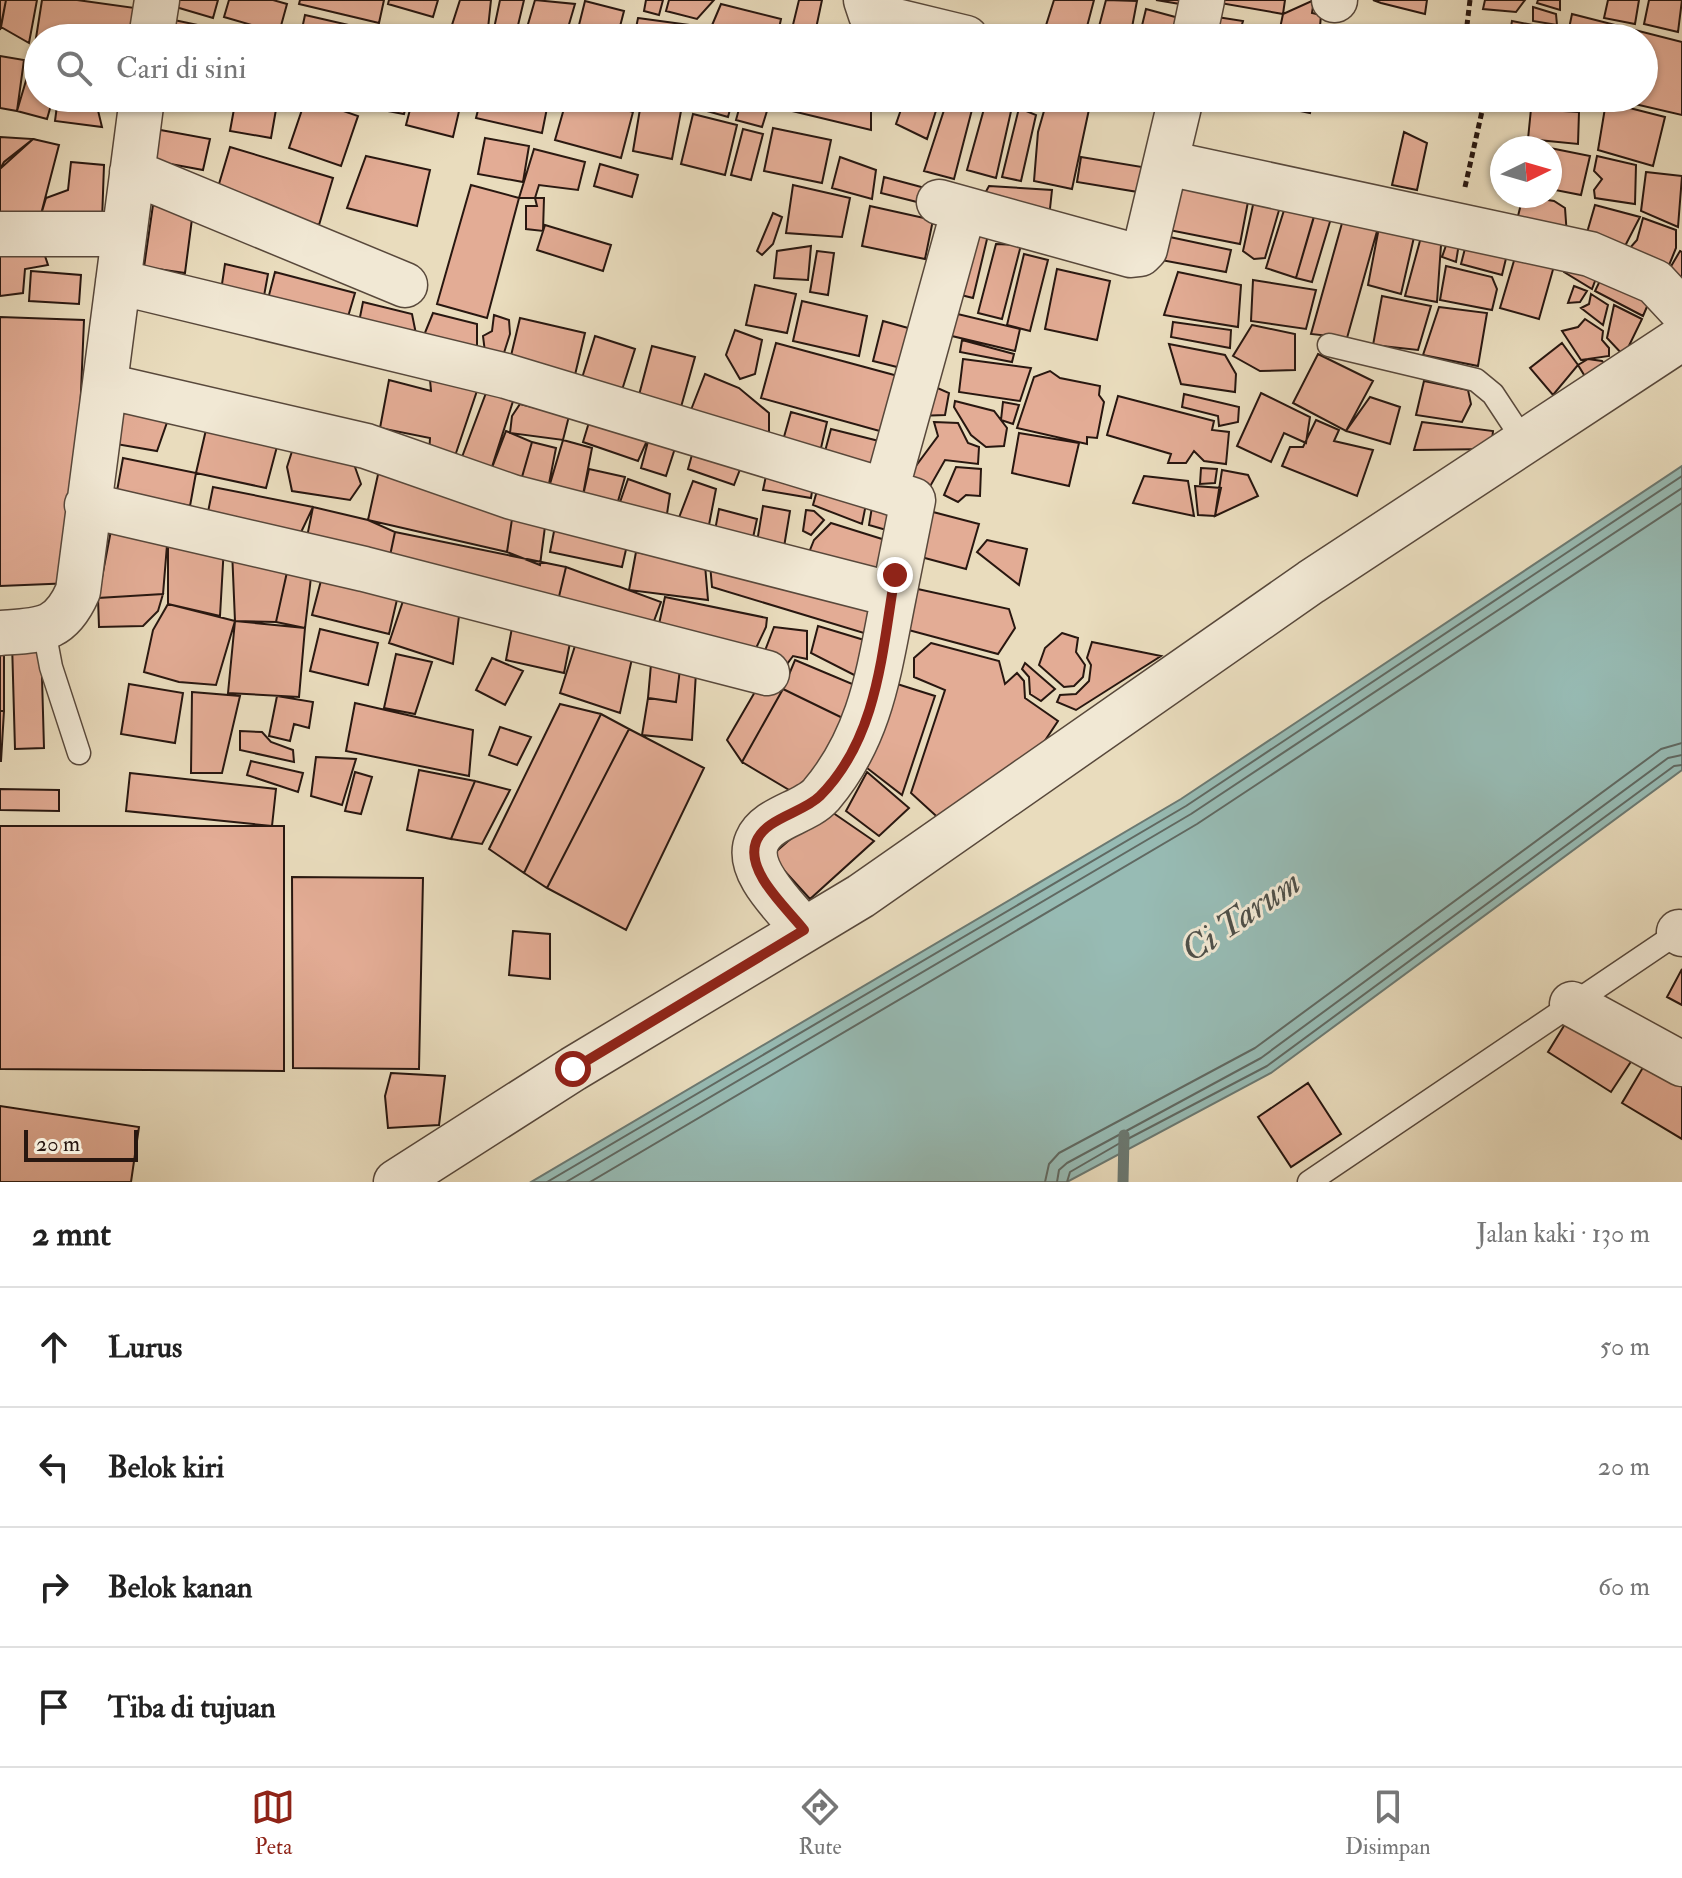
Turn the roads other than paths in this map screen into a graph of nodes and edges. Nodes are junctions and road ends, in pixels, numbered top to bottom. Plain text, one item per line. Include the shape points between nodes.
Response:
1 (157, 0) edge
2 (866, 0) edge
3 (1202, 0) edge
4 (153, 24) edge
5 (908, 24) edge
6 (1197, 24) edge
7 (140, 112) edge
8 (1174, 132) edge
9 (132, 172) junction
10 (1364, 176) dead end
11 (0, 234) edge
12 (122, 234) junction
13 (118, 282) junction
14 (405, 285) dead end
15 (1682, 311) edge
16 (1682, 338) edge
17 (1329, 345) dead end
18 (106, 386) junction
19 (1526, 444) junction
20 (886, 491) junction
21 (87, 505) junction
22 (894, 595) junction
23 (44, 630) junction
24 (0, 633) edge
25 (767, 673) dead end
26 (79, 753) dead end
27 (804, 930) junction
28 (1681, 932) edge
29 (1572, 1004) junction
30 (1682, 1064) edge
31 (396, 1182) edge
32 (1309, 1182) edge

1 - 4 street
2 - 5 street via 871,15
3 - 6 street
7 - 9 street
8 - 10 street
8 - 15 street via 1458,223 1549,242 1634,270 1655,282
8 - 20 street via 1140,254 951,205
9 - 12 street
9 - 14 street
11 - 12 street
12 - 13 street
13 - 18 street
13 - 20 street via 506,376
16 - 19 street
17 - 19 lane via 1476,380 1493,394
18 - 21 street
18 - 22 street via 366,446 512,497
19 - 27 street via 1311,582 861,896
20 - 22 street via 913,500
21 - 23 street via 78,591 62,618
21 - 25 street via 364,569
22 - 27 street via 871,708 857,743 819,797 767,829 756,842 762,877
23 - 24 street
23 - 26 lane
27 - 31 street
28 - 29 lane
29 - 30 street
29 - 32 lane

